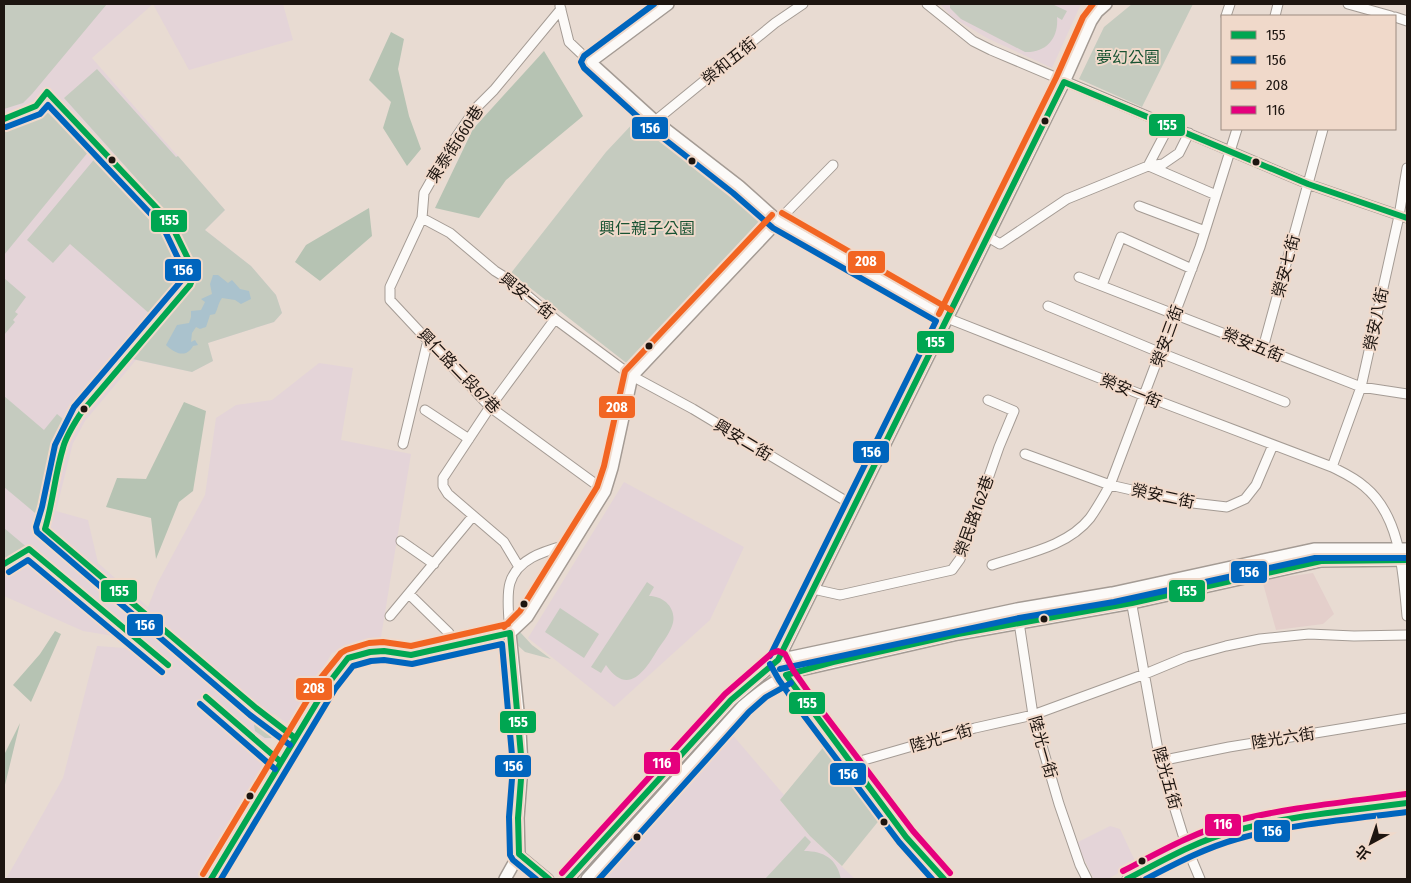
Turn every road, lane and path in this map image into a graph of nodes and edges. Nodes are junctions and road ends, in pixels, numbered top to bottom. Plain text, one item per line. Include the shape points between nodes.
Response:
1 (668, 4) edge
2 (803, 4) edge
3 (926, 4) edge
4 (1106, 4) edge
5 (1348, 4) edge
6 (560, 6) edge
7 (1387, 15) edge
8 (590, 62) junction
9 (1064, 82) junction
10 (655, 121) junction
11 (1169, 126) junction
12 (1237, 130) edge
13 (1324, 130) edge
14 (1189, 133) junction
15 (1229, 150) junction
16 (833, 165) dead end
17 (1148, 166) junction
18 (1407, 168) edge
19 (1308, 184) junction
20 (1216, 194) junction
21 (1139, 206) dead end
22 (1403, 217) edge
23 (422, 218) junction
24 (778, 221) junction
25 (1205, 231) junction
26 (988, 237) junction
27 (1192, 269) junction
28 (1080, 276) dead end
29 (1102, 285) junction
30 (390, 300) joint
31 (1048, 306) dead end
32 (1175, 314) junction
33 (555, 318) junction
34 (946, 318) junction
35 (428, 340) junction
36 (1263, 348) junction
37 (1161, 353) junction
38 (632, 376) junction
39 (1361, 387) junction
40 (1407, 394) edge
41 (1145, 396) junction
42 (988, 400) dead end
43 (1285, 402) dead end
44 (490, 407) junction
45 (425, 410) dead end
46 (469, 439) junction
47 (403, 444) dead end
48 (1273, 445) junction
49 (1025, 454) dead end
50 (1332, 467) junction
51 (1110, 485) junction
52 (605, 491) junction
53 (854, 506) junction
54 (473, 516) junction
55 (401, 541) dead end
56 (573, 543) junction
57 (1404, 554) edge
58 (434, 564) junction
59 (992, 565) dead end
60 (519, 567) junction
61 (813, 589) junction
62 (1129, 589) junction
63 (408, 594) junction
64 (1132, 603) junction
65 (1016, 610) junction
66 (390, 616) dead end
67 (1407, 616) edge
68 (1019, 623) junction
69 (449, 633) dead end
70 (510, 633) junction
71 (1407, 635) edge
72 (778, 660) junction
73 (1145, 674) junction
74 (786, 675) junction
75 (1033, 715) junction
76 (1407, 718) edge
77 (1160, 761) junction
78 (850, 764) junction
79 (1407, 803) edge
80 (1187, 848) junction
81 (519, 854) junction
82 (211, 879) edge
83 (506, 879) edge
84 (549, 879) edge
85 (568, 879) edge
86 (587, 879) edge
87 (944, 879) edge
88 (1087, 879) edge
89 (1127, 879) edge
90 (1200, 879) edge

1 - 8 street
2 - 10 street, 榮和五街
3 - 9 street via 974,41
4 - 9 street via 1091,21
5 - 7 street
6 - 8 street via 569,42
6 - 23 street, 東泰街660巷 via 456,137 424,192
8 - 10 street
9 - 11 street
9 - 26 street
10 - 24 street
11 - 14 street
11 - 17 street
12 - 15 street, 榮安三街
13 - 19 street, 榮安七街
14 - 15 street
14 - 17 street via 1179,153 1163,164
15 - 19 street
15 - 20 street, 榮安三街
16 - 24 street
17 - 20 street
17 - 26 street via 1067,198 1000,244
18 - 22 street, 榮安八街
19 - 22 street
19 - 36 street, 榮安七街
20 - 25 street, 榮安三街
21 - 25 street
22 - 39 street, 榮安八街
23 - 30 street, 東泰街660巷 via 390,287
23 - 33 street, 興安一街 via 450,233
24 - 34 street, 榮安一街
24 - 38 street
25 - 27 street, 榮安三街
26 - 34 street
27 - 29 street via 1120,236
27 - 32 street, 榮安三街
28 - 29 street, 榮安五街
29 - 32 street, 榮安五街
30 - 35 street, 興仁路二段67巷
31 - 37 street
32 - 36 street, 榮安五街
32 - 37 street, 榮安三街
33 - 38 street, 興安一街
33 - 44 street
34 - 41 street, 榮安一街
34 - 53 street
35 - 44 street, 興仁路二段67巷
35 - 47 street
36 - 39 street, 榮安五街
37 - 41 street, 榮安三街
37 - 43 street
38 - 52 street
38 - 53 street, 興安二街
39 - 40 street, 榮安五街
39 - 50 street, 榮安八街
41 - 48 street, 榮安一街
41 - 51 street, 榮安三街
42 - 61 street, 榮民路162巷 via 1014,411 960,559 952,570 840,596
44 - 46 street
44 - 52 street, 興仁路二段67巷
45 - 46 street
46 - 54 street via 442,482 448,494
48 - 50 street, 榮安一街
48 - 51 street, 榮安二街 via 1256,485 1245,499 1227,507 1184,502
49 - 51 street, 榮安二街
50 - 57 street, 榮安一街 via 1367,488 1382,506
51 - 59 street, 榮安三街 via 1089,519 1065,539
52 - 56 street
53 - 61 street
54 - 58 street
54 - 60 street via 504,542
55 - 58 street
56 - 60 street via 542,553
56 - 70 street via 527,617
57 - 62 street via 1314,549
57 - 64 street via 1321,561
57 - 67 street, 榮安一街
58 - 63 street
60 - 70 street via 510,583
61 - 72 street
62 - 64 street, 陸光五街
62 - 65 street
63 - 66 street
63 - 69 street
64 - 68 street
64 - 73 street, 陸光五街
65 - 68 street, 陸光一街
65 - 72 street
68 - 74 street via 958,634
68 - 75 street, 陸光一街
70 - 81 street via 522,766
70 - 82 street via 411,655 377,651 348,658 328,684
71 - 73 street, 陸光二街 via 1309,634 1260,639 1186,657
72 - 74 street
72 - 85 street via 731,700
73 - 75 street, 陸光二街
73 - 77 street, 陸光五街
74 - 78 street
74 - 86 street via 743,706
75 - 78 street, 陸光二街
75 - 88 street, 陸光一街 via 1059,804
76 - 77 street, 陸光六街
77 - 80 street, 陸光五街
78 - 87 street via 906,837
79 - 80 street via 1286,819 1232,831
80 - 89 street
80 - 90 street, 陸光五街
81 - 83 street
81 - 84 street

